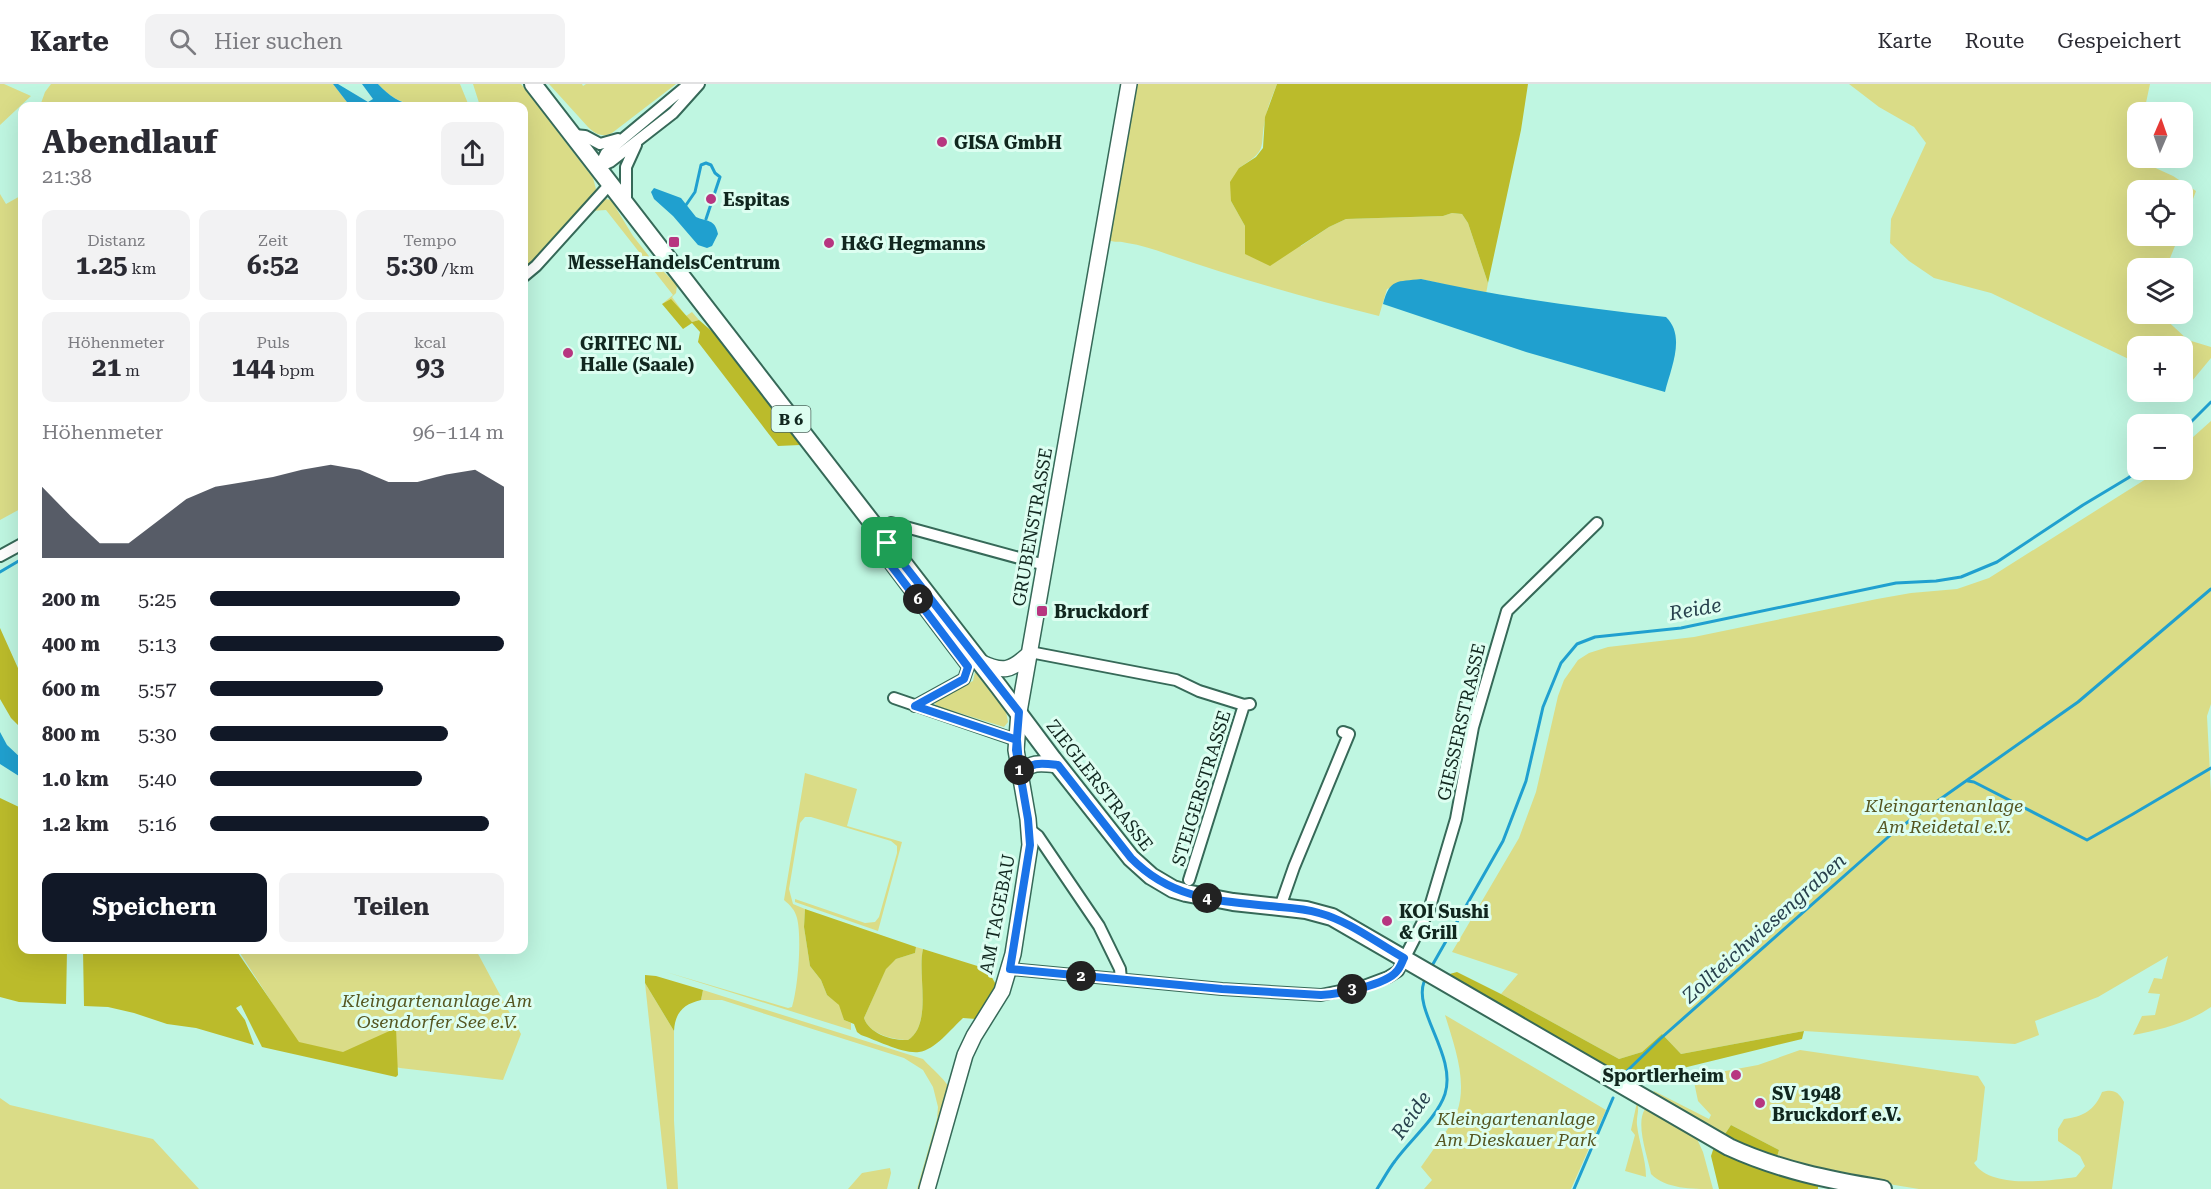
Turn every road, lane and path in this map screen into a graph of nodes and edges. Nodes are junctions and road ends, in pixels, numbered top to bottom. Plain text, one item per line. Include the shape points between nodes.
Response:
1 (533, 84) edge
2 (689, 84) edge
3 (699, 84) edge
4 (1129, 84) edge
5 (574, 135) junction
6 (626, 135) junction
7 (639, 140) junction
8 (599, 167) junction
9 (611, 183) junction
10 (626, 203) junction
11 (528, 273) edge
12 (891, 523) dead end
13 (1597, 523) dead end
14 (18, 546) edge
15 (0, 556) edge
16 (1045, 565) junction
17 (1029, 653) junction
18 (974, 664) junction
19 (894, 698) dead end
20 (915, 706) junction
21 (1019, 712) junction
22 (1344, 732) dead end
23 (1017, 740) junction
24 (1058, 765) junction
25 (1020, 776) junction
26 (1029, 829) junction
27 (1190, 880) dead end
28 (1280, 907) junction
29 (1404, 958) junction
30 (1010, 969) junction
31 (1121, 979) junction
32 (927, 1189) edge
33 (1883, 1189) edge

1 - 5 main road, B 6
2 - 6 street
3 - 7 street via 673,113
4 - 16 street, GRUBENSTRASSE
5 - 6 street via 600,144
5 - 8 main road, B 6
6 - 8 street via 606,153
7 - 8 street
7 - 10 street via 626,167
8 - 9 main road, B 6
9 - 10 main road, B 6
9 - 11 street
10 - 18 main road, ZIEGLERSTRASSE / B 6 via 887,543
12 - 16 street
13 - 29 street, GIESSERSTRASSE via 1507,611 1473,727 1456,819 1430,910
14 - 15 street
16 - 17 street, GRUBENSTRASSE
17 - 18 street via 1007,669
17 - 21 street, GRUBENSTRASSE
17 - 27 street, STEIGERSTRASSE via 1176,680 1199,691 1247,704
18 - 20 street via 964,679
18 - 21 main road, ZIEGLERSTRASSE / B 6
19 - 20 street
20 - 23 street
21 - 23 street, AM TAGEBAU
21 - 24 main road, ZIEGLERSTRASSE / B 6
22 - 28 street via 1349,734
23 - 25 street, AM TAGEBAU
24 - 25 street via 1038,762
24 - 28 main road, ZIEGLERSTRASSE / B 6 via 1131,858 1162,883 1186,893
25 - 26 street, AM TAGEBAU
26 - 30 street, AM TAGEBAU via 1030,845
26 - 31 street via 1038,836 1099,926
28 - 29 main road, ZIEGLERSTRASSE / B 6 via 1332,918
29 - 31 street, GIESSERSTRASSE via 1398,971 1388,977 1321,995
29 - 33 main road, ZIEGLERSTRASSE / B 6 via 1729,1147 1800,1174
30 - 31 street, GIESSERSTRASSE
30 - 32 street, AM TAGEBAU via 1002,992 964,1055

